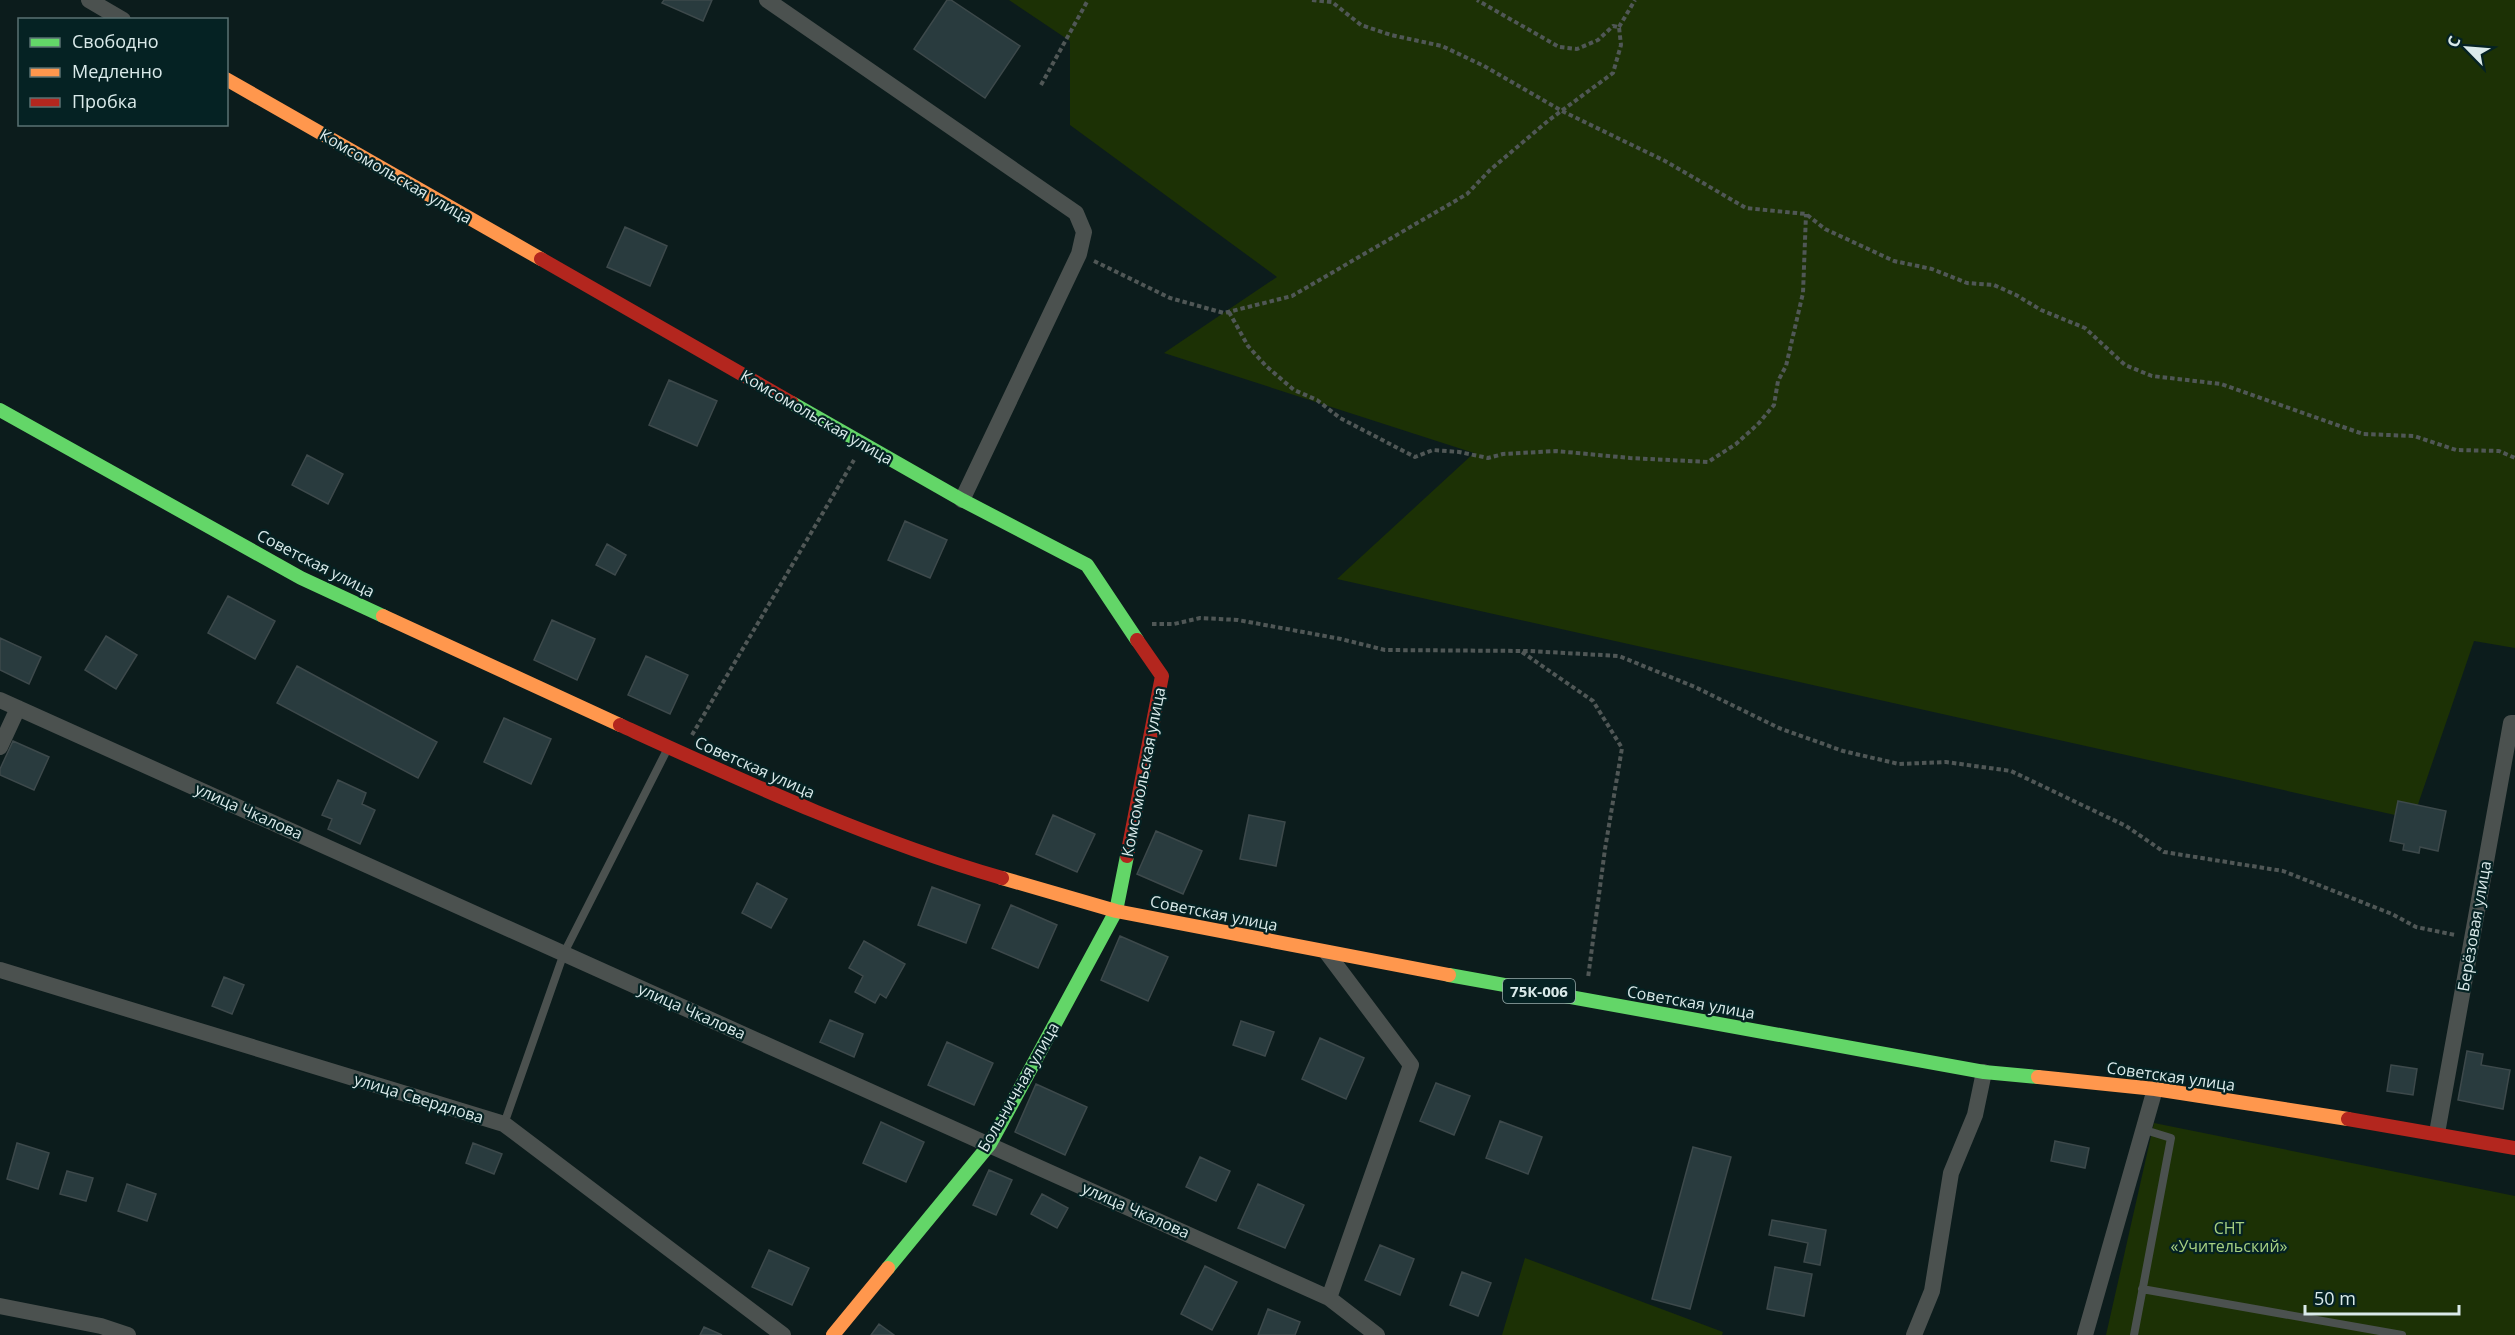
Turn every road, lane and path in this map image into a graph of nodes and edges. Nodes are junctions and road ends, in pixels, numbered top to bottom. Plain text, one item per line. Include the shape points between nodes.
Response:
1 (89, 0) edge
2 (767, 0) edge
3 (1088, 0) edge
4 (1312, 0) edge
5 (1478, 0) edge
6 (1635, 0) edge
7 (120, 18) edge
8 (1619, 27) junction
9 (228, 80) edge
10 (1041, 85) dead end
11 (1562, 111) junction
12 (1806, 214) junction
13 (1079, 254) junction
14 (1229, 312) junction
15 (0, 410) edge
16 (864, 444) junction
17 (2515, 458) edge
18 (962, 500) junction
19 (1120, 614) junction
20 (1520, 651) junction
21 (0, 700) edge
22 (18, 708) junction
23 (2515, 723) edge
24 (692, 736) dead end
25 (0, 747) edge
26 (669, 747) junction
27 (1116, 910) junction
28 (2472, 938) junction
29 (564, 953) junction
30 (1327, 953) junction
31 (0, 970) edge
32 (1585, 999) junction
33 (1984, 1072) junction
34 (2155, 1089) junction
35 (504, 1124) junction
36 (2145, 1130) junction
37 (2437, 1133) junction
38 (990, 1144) junction
39 (2515, 1148) edge
40 (2142, 1289) junction
41 (1329, 1298) junction
42 (0, 1306) edge
43 (128, 1335) edge
44 (783, 1335) edge
45 (833, 1335) edge
46 (1377, 1335) edge
47 (1914, 1335) edge
48 (2085, 1335) edge
49 (2134, 1335) edge
50 (2402, 1335) edge

1 - 7 street
2 - 13 street via 1076,213 1084,232
3 - 10 path
4 - 11 path via 1332,2 1361,25 1442,46
5 - 8 path via 1559,48 1577,49 1598,40 1613,26
6 - 8 path
8 - 11 path via 1621,45 1613,73
9 - 16 main road, Комсомольская улица
11 - 12 path via 1665,161 1746,208
11 - 14 path via 1467,194 1292,296
12 - 14 path via 1803,293 1774,405 1744,437 1708,462 1556,451 1488,458 1433,450 1415,457 1294,390 1248,346
12 - 17 path via 1825,229 1894,261 1932,269 1967,283 1994,285 2016,295 2085,328 2125,365 2152,376 2221,384 2363,434 2414,436 2456,450 2499,451
13 - 14 path via 1170,298
13 - 18 street
15 - 26 main road, Советская улица / 75К-006 via 301,578
16 - 18 main road, Комсомольская улица
16 - 24 path
18 - 19 main road, Комсомольская улица via 1087,564
19 - 20 path via 1152,624 1200,618 1238,620 1385,650
19 - 27 main road, Комсомольская улица via 1162,676
20 - 28 path via 1619,656 1779,728 1843,752 1899,764 1946,762 2011,771 2126,826 2164,852 2283,872 2416,927
20 - 32 path via 1593,701 1622,748
21 - 22 street, улица Чкалова
22 - 25 street
22 - 29 street, улица Чкалова
23 - 28 street, Берёзовая улица via 2511,723
26 - 27 main road, Советская улица / 75К-006 via 771,794 943,861
26 - 29 lane
27 - 30 main road, Советская улица / 75К-006
27 - 38 main road, Больничная улица
28 - 37 street, Берёзовая улица
29 - 35 lane
29 - 38 street, улица Чкалова
30 - 32 main road, Советская улица / 75К-006
30 - 41 street via 1411,1065
31 - 35 street, улица Свердлова
32 - 33 main road, Советская улица / 75К-006
33 - 34 main road, Советская улица / 75К-006
33 - 47 street via 1975,1115 1951,1173 1932,1292
34 - 36 street
34 - 37 main road, Советская улица / 75К-006
35 - 44 street, улица Свердлова
36 - 40 lane via 2171,1138
36 - 48 street
37 - 39 main road, Советская улица / 75К-006
38 - 41 street, улица Чкалова
38 - 45 main road, Больничная улица
40 - 49 lane
40 - 50 lane
41 - 46 street, улица Чкалова
42 - 43 street

